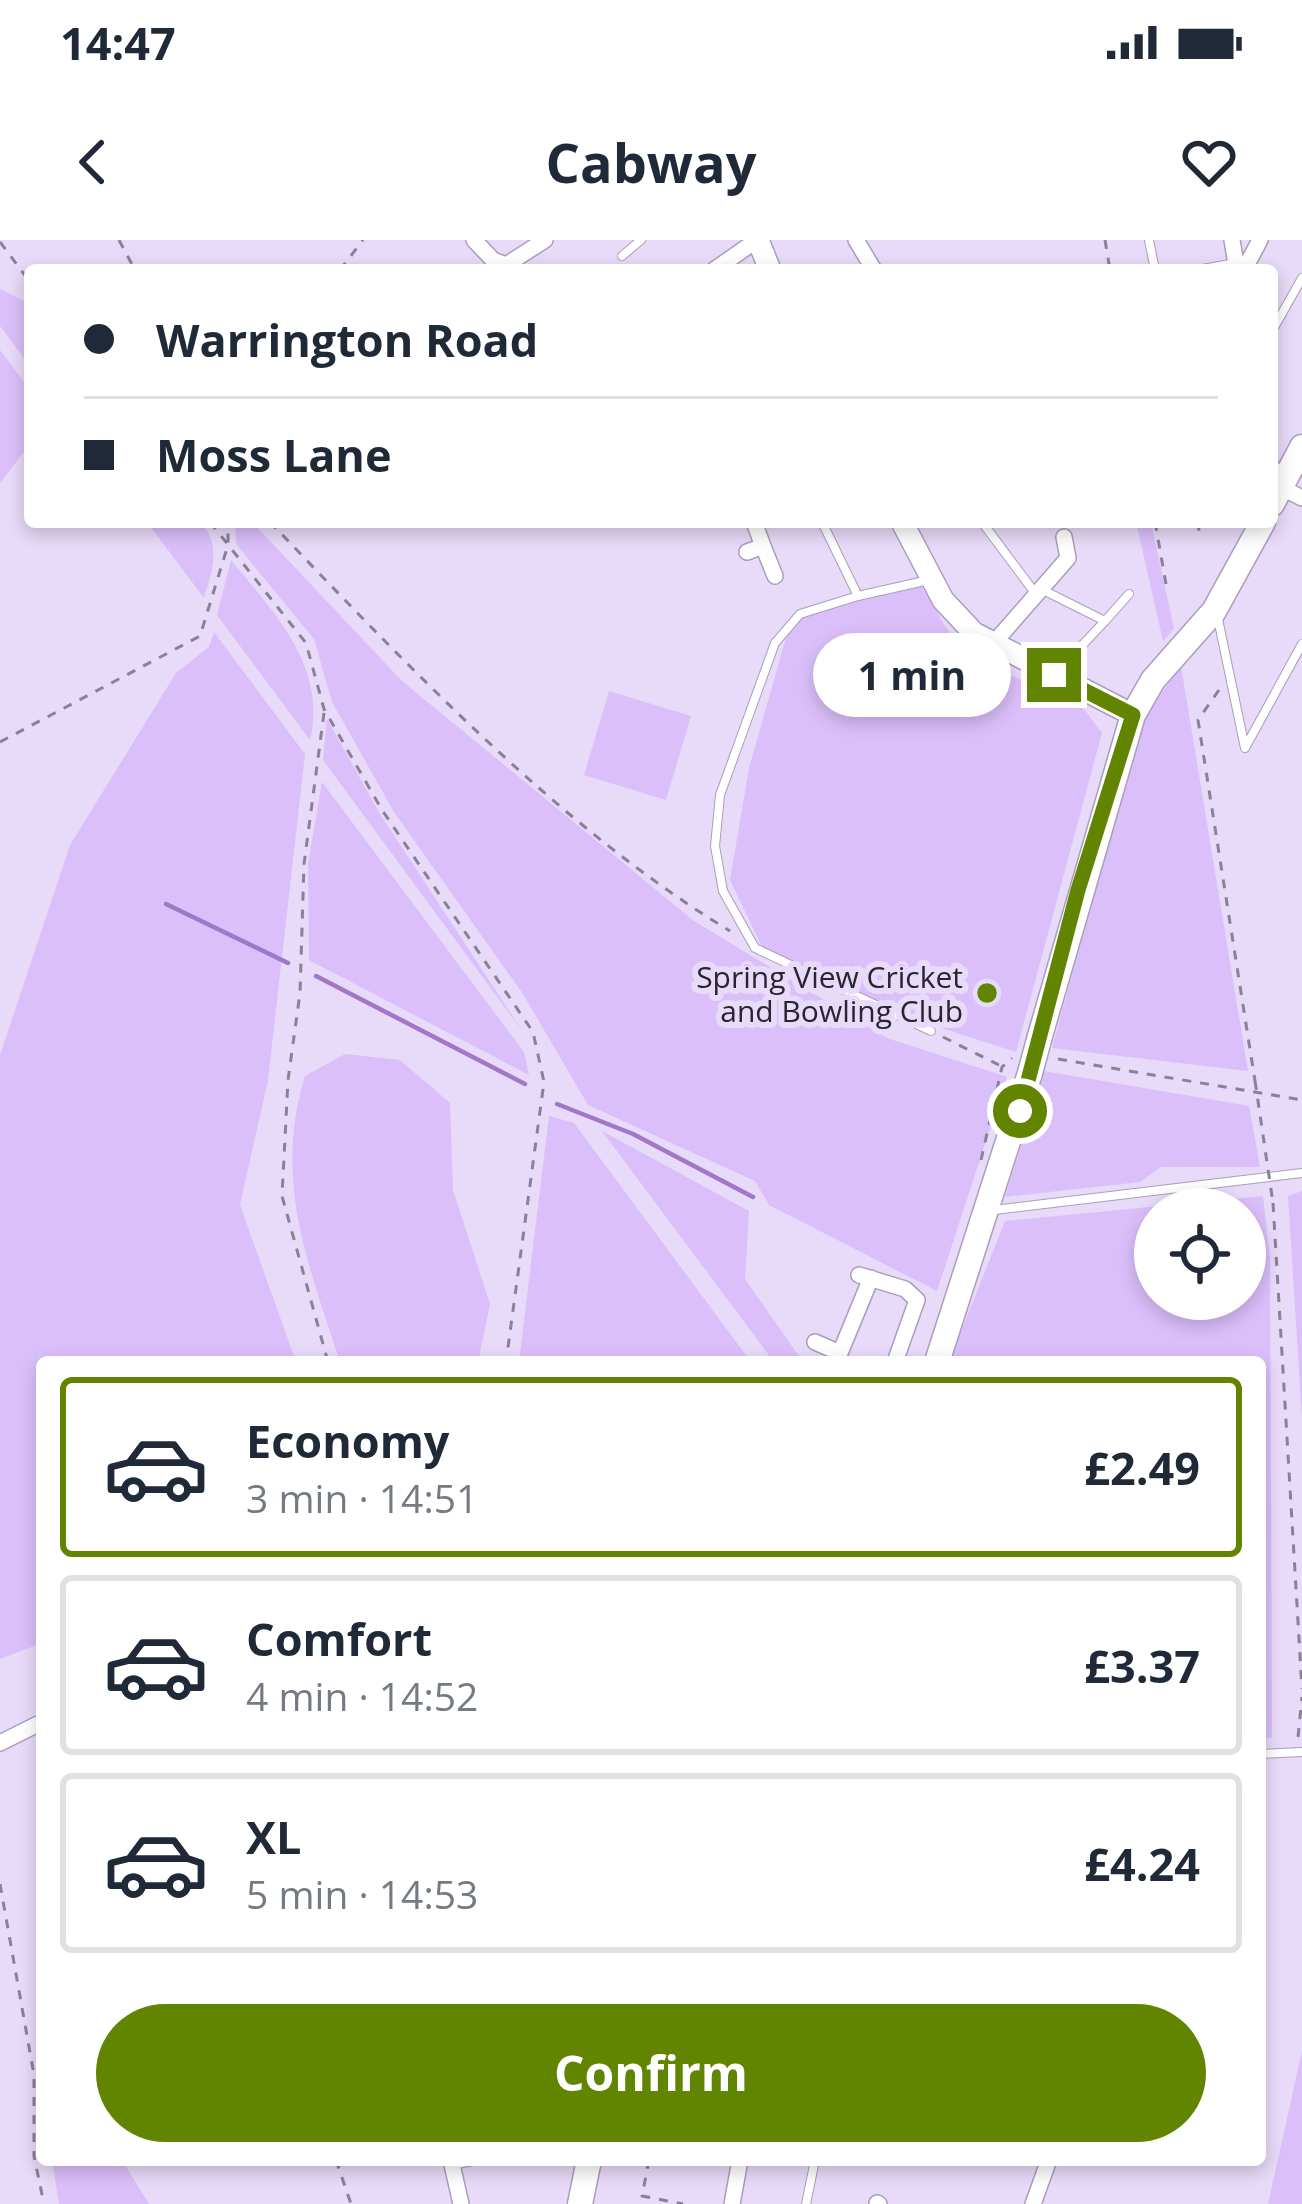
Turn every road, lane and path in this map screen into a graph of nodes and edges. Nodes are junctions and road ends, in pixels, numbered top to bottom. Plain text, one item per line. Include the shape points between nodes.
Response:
1 (363, 240) edge
2 (474, 240) edge
3 (545, 240) edge
4 (641, 240) edge
5 (757, 240) edge
6 (0, 242) edge
7 (622, 256) dead end
8 (345, 264) edge
9 (502, 264) edge
10 (509, 264) edge
11 (723, 264) edge
12 (24, 274) edge
13 (1302, 278) edge
14 (1278, 320) edge
15 (1302, 447) edge
16 (1282, 489) edge
17 (215, 528) edge
18 (228, 528) edge
19 (276, 528) edge
20 (754, 528) edge
21 (825, 528) edge
22 (905, 528) edge
23 (987, 528) edge
24 (1156, 528) edge
25 (1198, 528) edge
26 (1260, 528) edge
27 (1200, 534) dead end
28 (1064, 537) dead end
29 (228, 545) junction
30 (776, 576) dead end
31 (932, 579) junction
32 (1166, 584) dead end
33 (1039, 592) junction
34 (1129, 594) dead end
35 (858, 596) junction
36 (1214, 610) junction
37 (1105, 621) junction
38 (993, 644) junction
39 (1302, 644) edge
40 (1230, 673) junction
41 (1054, 675) junction
42 (324, 709) junction
43 (1133, 715) junction
44 (0, 742) edge
45 (752, 945) junction
46 (931, 1031) joint
47 (1039, 1057) junction
48 (1002, 1067) junction
49 (1302, 1100) edge
50 (1302, 1173) edge
51 (1000, 1176) junction
52 (990, 1210) junction
53 (815, 1342) dead end
54 (326, 1356) edge
55 (507, 1356) edge
56 (897, 1356) edge
57 (939, 1356) edge
58 (1302, 1689) edge
59 (1302, 1697) edge
60 (36, 1725) edge
61 (0, 1743) edge
62 (1299, 1752) edge
63 (1266, 1754) edge
64 (0, 1884) edge
65 (36, 2166) edge
66 (36, 2166) edge
67 (338, 2166) edge
68 (452, 2166) edge
69 (588, 2166) edge
70 (648, 2166) edge
71 (739, 2166) edge
72 (814, 2166) edge
73 (1047, 2166) edge
74 (44, 2204) edge
75 (351, 2204) edge
76 (461, 2204) edge
77 (580, 2204) edge
78 (683, 2204) edge
79 (732, 2204) edge
80 (806, 2204) edge
81 (1033, 2204) edge

1 - 8 path
2 - 9 street
3 - 10 street
4 - 7 lane
5 - 11 street
6 - 12 path
13 - 14 lane
15 - 16 main road
17 - 29 path
18 - 29 path
19 - 45 path via 439,695 645,873
20 - 30 street via 755,549
21 - 35 lane
22 - 31 street
23 - 33 lane
24 - 32 path
25 - 27 path
26 - 36 main road
28 - 33 street via 1067,558
29 - 42 path via 306,643
29 - 44 path via 200,636
31 - 35 lane
31 - 38 street via 957,618
33 - 37 lane
33 - 38 street
34 - 37 lane
35 - 45 lane via 800,614 783,632 720,795 715,846 723,891
36 - 40 lane
36 - 43 main road
37 - 41 lane
38 - 41 street
39 - 40 lane via 1245,748
40 - 58 path, bridge via 1198,720 1273,1204
41 - 43 street
42 - 54 path via 304,863 282,1196
42 - 55 path via 382,810 533,1031 544,1082
43 - 47 main road via 1078,890
45 - 46 lane
46 - 48 path
47 - 48 path via 1009,1058
47 - 49 path
47 - 51 main road
48 - 51 path via 979,1154
50 - 52 lane
51 - 52 main road
52 - 57 main road
53 - 56 street via 840,1353 865,1276 917,1300
59 - 62 path
60 - 61 street
62 - 63 lane
64 - 66 path via 34,2075
65 - 74 path
67 - 75 path
68 - 76 street
69 - 77 main road
70 - 78 path via 642,2196
71 - 79 street
72 - 80 lane
73 - 81 street

